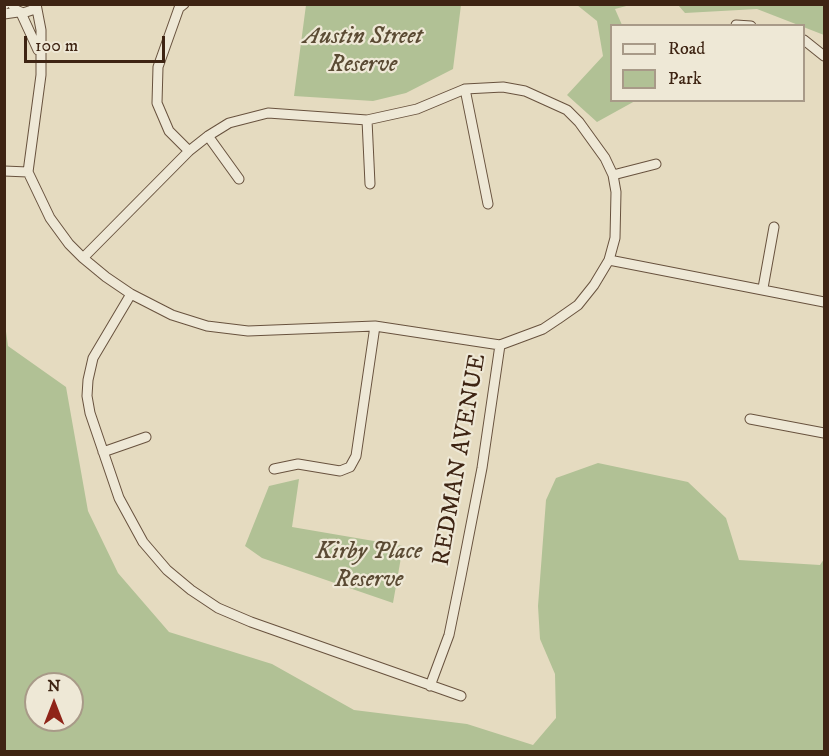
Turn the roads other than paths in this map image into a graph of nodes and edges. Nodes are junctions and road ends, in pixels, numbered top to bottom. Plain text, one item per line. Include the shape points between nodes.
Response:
1 (36, 4) edge
2 (184, 4) edge
3 (17, 10) edge
4 (4, 14) edge
5 (805, 41) edge
6 (40, 55) junction
7 (825, 56) edge
8 (465, 89) junction
9 (367, 120) junction
10 (208, 136) junction
11 (189, 151) junction
12 (656, 164) dead end
13 (4, 171) edge
14 (28, 172) junction
15 (613, 175) junction
16 (239, 179) dead end
17 (370, 184) dead end
18 (488, 204) dead end
19 (774, 227) dead end
20 (83, 258) junction
21 (609, 260) junction
22 (763, 288) junction
23 (131, 294) junction
24 (825, 302) edge
25 (375, 326) junction
26 (500, 345) junction
27 (750, 419) dead end
28 (825, 433) edge
29 (146, 437) dead end
30 (103, 452) junction
31 (274, 469) dead end
32 (430, 686) junction
33 (460, 696) dead end

1 - 3 street via 30,12
1 - 6 street
2 - 11 street via 179,8 158,67 157,103 169,131
3 - 4 street
3 - 6 street
5 - 7 street
6 - 14 street via 41,75
8 - 9 street via 417,109
8 - 15 street via 503,87 525,91 567,110 594,141
8 - 18 street
9 - 10 street via 268,113 229,123
9 - 17 street
10 - 11 street
10 - 16 street
11 - 20 street
12 - 15 street
13 - 14 street
14 - 20 street via 50,218
15 - 21 street via 617,215
19 - 22 street
20 - 23 street
21 - 22 street
21 - 26 street via 578,305 543,329
22 - 24 street
23 - 25 street via 172,315 207,326 248,331
23 - 30 street via 93,358 88,380 90,413
25 - 26 street
25 - 31 street via 356,456 350,467 340,471 298,464
26 - 32 street, REDMAN AVENUE via 462,576
27 - 28 street
29 - 30 street
30 - 32 street via 119,498 143,542 190,590 251,622
32 - 33 street

